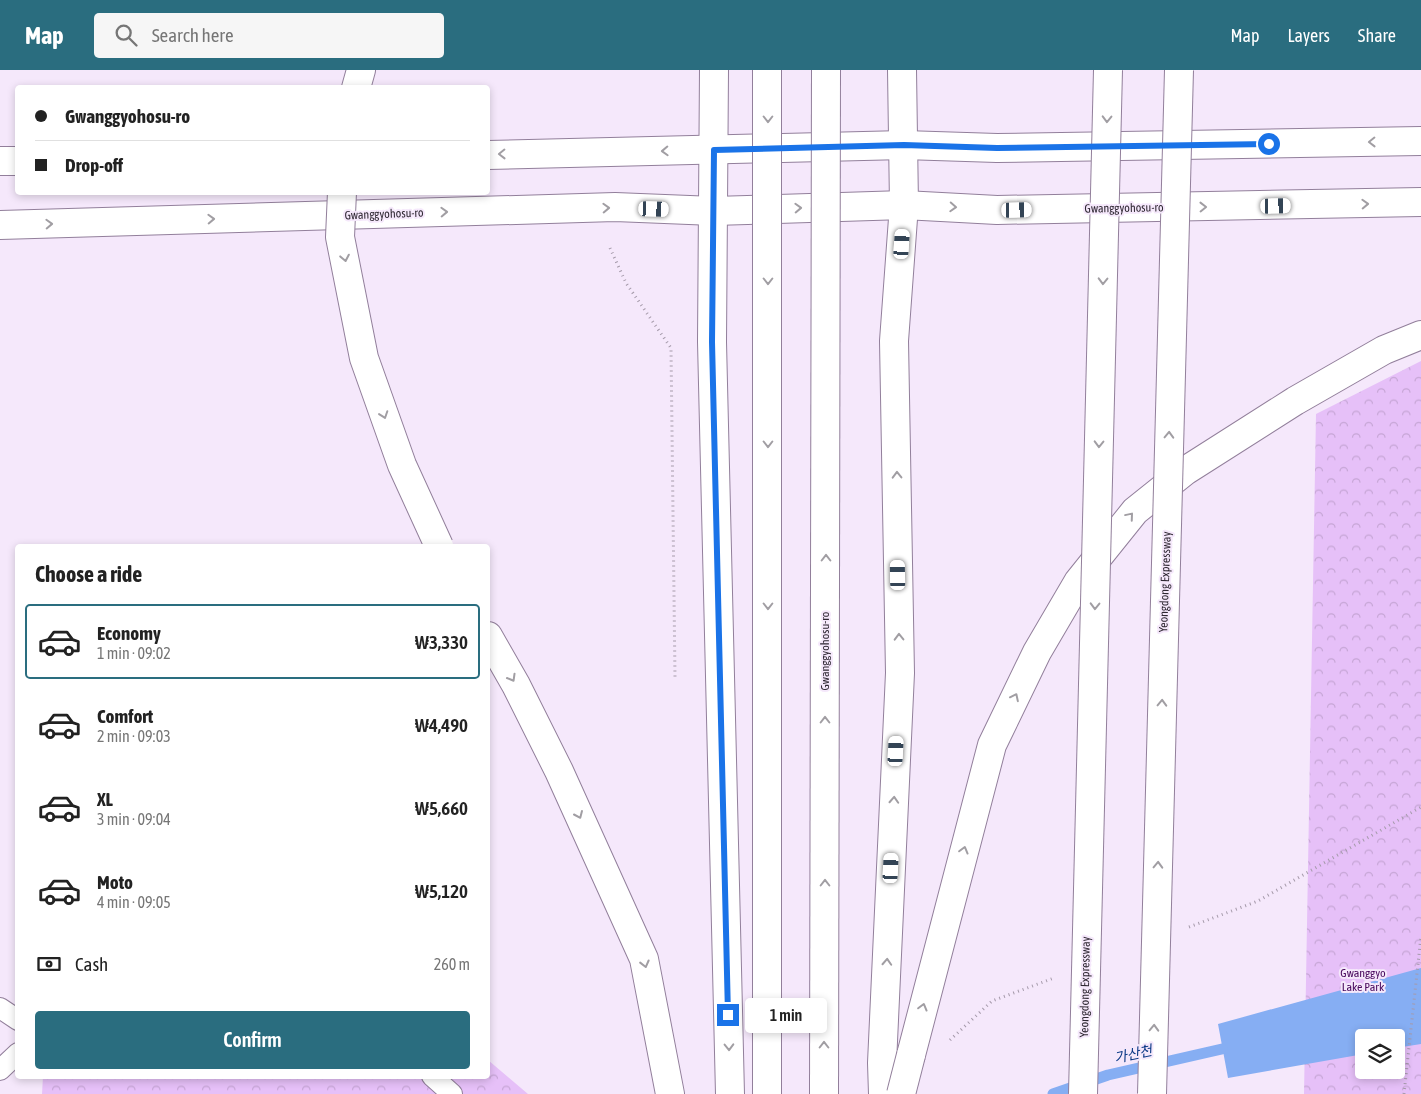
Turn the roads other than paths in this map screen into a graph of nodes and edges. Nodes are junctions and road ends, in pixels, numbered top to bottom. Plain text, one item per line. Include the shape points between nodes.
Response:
1 (361, 70) edge
2 (714, 70) edge
3 (767, 70) edge
4 (826, 70) edge
5 (902, 70) edge
6 (1108, 70) edge
7 (1179, 70) edge
8 (357, 85) edge
9 (1421, 141) edge
10 (904, 145) junction
11 (714, 150) junction
12 (490, 154) edge
13 (0, 161) edge
14 (15, 161) edge
15 (342, 195) edge
16 (1421, 202) edge
17 (904, 205) junction
18 (714, 211) junction
19 (0, 225) edge
20 (1421, 335) edge
21 (438, 544) edge
22 (490, 640) edge
23 (0, 1008) edge
24 (15, 1018) edge
25 (15, 1056) edge
26 (0, 1070) edge
27 (435, 1079) edge
28 (452, 1094) edge
29 (670, 1094) edge
30 (730, 1094) edge
31 (767, 1094) edge
32 (824, 1094) edge
33 (883, 1094) edge
34 (901, 1094) edge
35 (1083, 1094) edge
36 (1152, 1094) edge

1 - 8 main road
2 - 11 main road
3 -> 31 main road, bridge
32 -> 4 main road, Gwanggyohosu-ro, bridge
5 - 10 main road
6 -> 35 main road, Yeongdong Expressway, bridge
36 -> 7 main road, Yeongdong Expressway, bridge
9 -> 10 main road via 997,148
10 - 11 main road
10 - 17 main road
11 -> 12 main road
11 - 18 main road
13 - 14 main road
15 -> 21 main road, bridge via 340,237 364,358 402,465
17 -> 16 main road, Gwanggyohosu-ro via 997,210
18 -> 17 main road, Gwanggyohosu-ro
33 -> 17 main road via 900,673 894,341
19 -> 18 main road, Gwanggyohosu-ro via 615,207
18 -> 30 main road via 713,352
34 -> 20 main road, bridge via 992,745 1037,652 1078,582 1135,511 1185,471 1295,401 1384,350
22 -> 29 main road via 559,771 644,959
23 - 24 lane
25 - 26 lane
27 - 28 lane

